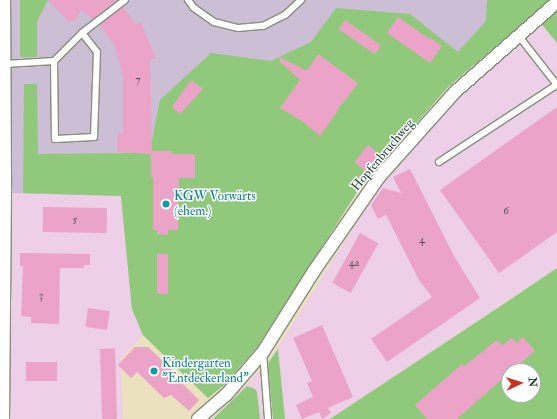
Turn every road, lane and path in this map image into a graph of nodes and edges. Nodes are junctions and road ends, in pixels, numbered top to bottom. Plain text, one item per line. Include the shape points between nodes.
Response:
1 (4, 0) edge
2 (125, 0) edge
3 (188, 0) edge
4 (301, 0) edge
5 (557, 2) edge
6 (82, 33) junction
7 (518, 35) junction
8 (54, 61) junction
9 (5, 64) junction
10 (557, 85) edge
11 (438, 162) dead end
12 (3, 176) edge
13 (263, 352) junction
14 (3, 419) edge
15 (198, 419) edge
16 (268, 419) edge

1 - 9 street
2 - 6 lane
3 - 4 lane via 194,8 214,22 238,28 263,26 285,15
5 - 7 street, Hopfenbruchweg
6 - 8 lane
6 - 8 lane via 97,52 94,137 55,139
7 - 10 lane
7 - 13 street, Hopfenbruchweg via 455,92 379,177 314,271
8 - 9 lane
9 - 12 street
10 - 11 lane
12 - 14 street
13 - 15 street, Hopfenbruchweg via 226,395
13 - 16 lane

